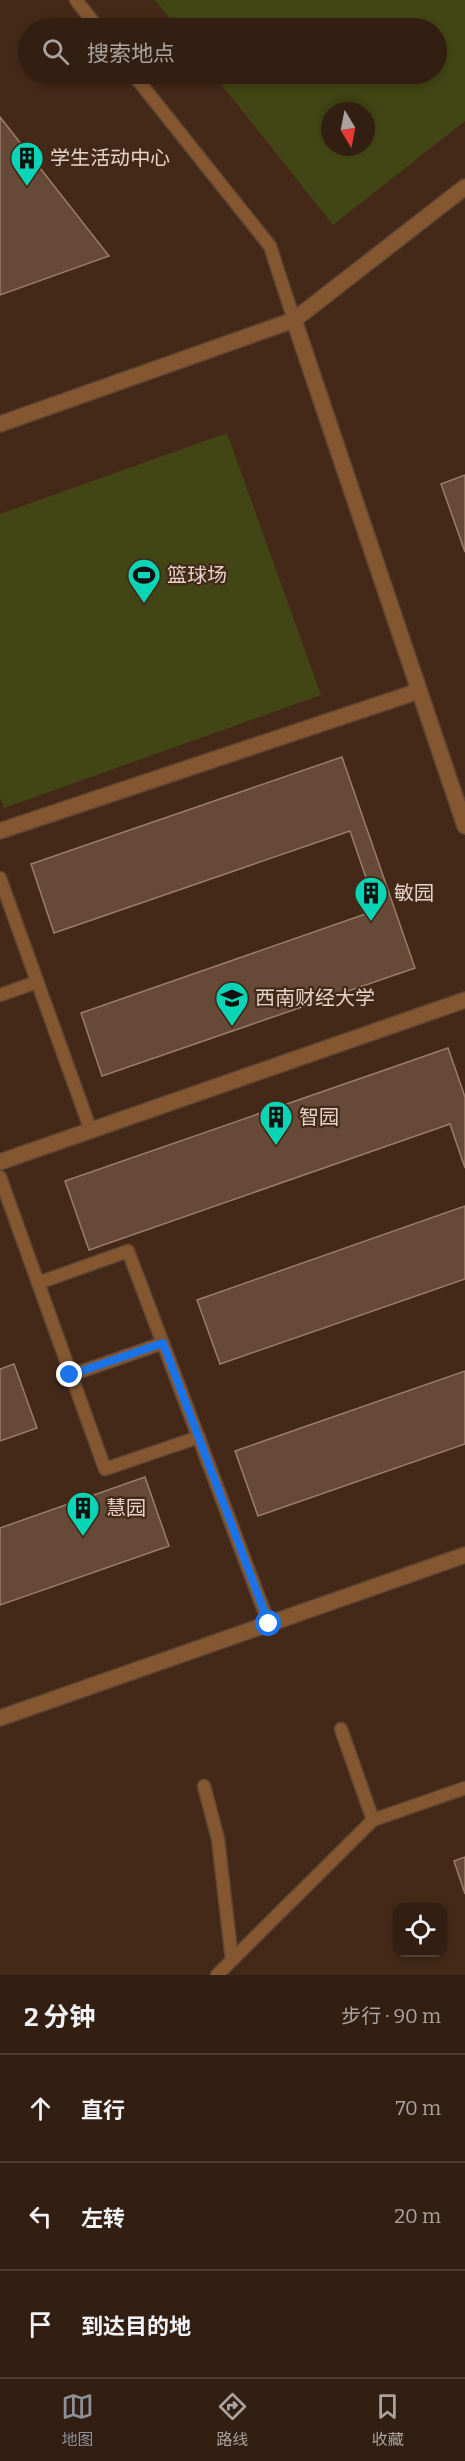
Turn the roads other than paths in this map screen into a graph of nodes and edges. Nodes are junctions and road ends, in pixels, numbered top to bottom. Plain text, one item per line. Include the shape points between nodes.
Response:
1 (76, 0) edge
2 (90, 18) edge
3 (142, 84) edge
4 (465, 187) edge
5 (294, 320) junction
6 (0, 424) edge
7 (419, 691) junction
8 (465, 826) edge
9 (0, 831) edge
10 (0, 878) edge
11 (37, 982) junction
12 (0, 995) edge
13 (465, 1000) edge
14 (91, 1131) junction
15 (0, 1162) edge
16 (0, 1178) edge
17 (38, 1283) junction
18 (163, 1343) junction
19 (70, 1375) junction
20 (198, 1437) junction
21 (465, 1555) edge
22 (269, 1624) junction
23 (0, 1718) edge
24 (341, 1730) dead end
25 (204, 1786) dead end
26 (465, 1788) edge
27 (373, 1820) junction
28 (232, 1960) junction
29 (217, 1975) edge

1 - 2 lane
3 - 5 lane via 270,246
4 - 5 street
5 - 6 street
5 - 7 street
7 - 8 street
7 - 9 street
10 - 11 lane
11 - 12 lane
11 - 14 lane
13 - 14 street
14 - 15 street
16 - 17 lane
17 - 18 lane via 128,1251
17 - 19 lane
18 - 19 lane
18 - 20 lane
19 - 20 lane via 105,1469
20 - 22 lane
21 - 22 street
22 - 23 street
24 - 27 lane
25 - 28 lane via 218,1839
26 - 27 lane
27 - 28 lane
28 - 29 lane

